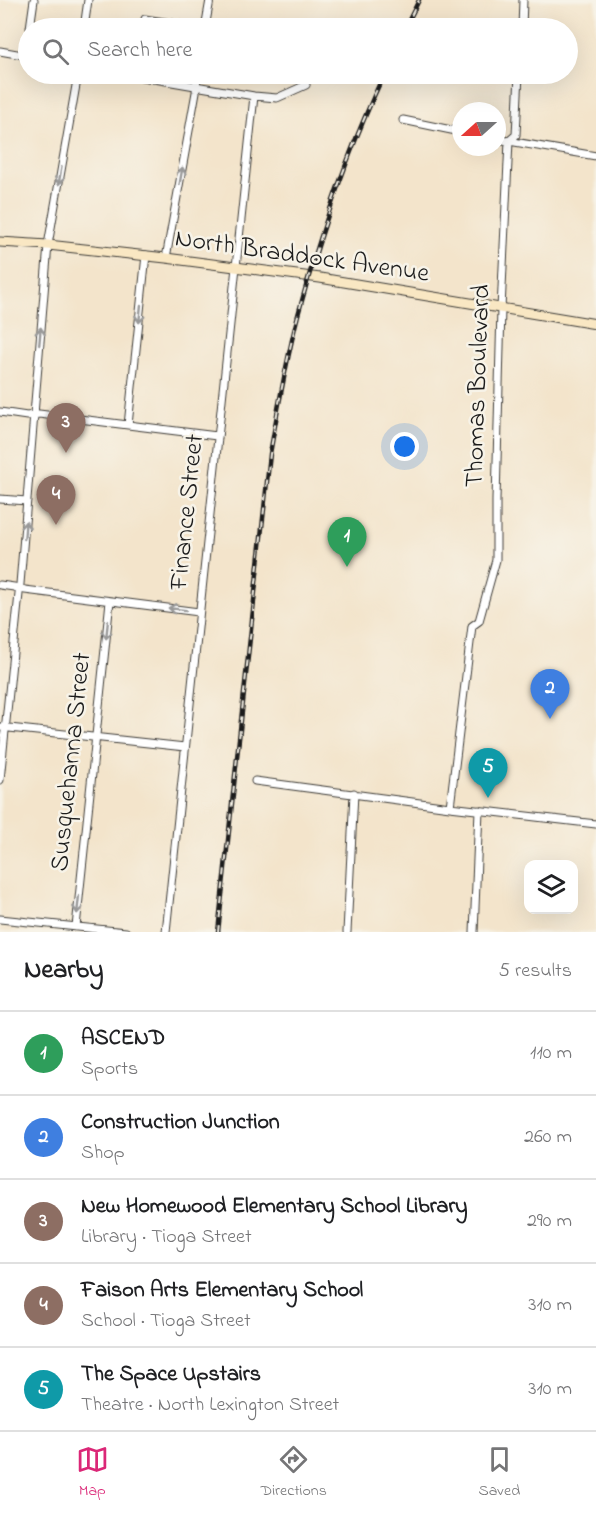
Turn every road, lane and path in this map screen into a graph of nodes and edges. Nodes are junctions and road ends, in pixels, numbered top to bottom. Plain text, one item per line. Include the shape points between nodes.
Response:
1 (34, 0) edge
2 (88, 0) edge
3 (210, 0) edge
4 (523, 0) edge
5 (31, 18) edge
6 (85, 18) edge
7 (206, 18) edge
8 (522, 18) edge
9 (0, 51) edge
10 (18, 54) edge
11 (76, 84) edge
12 (190, 84) edge
13 (519, 84) edge
14 (196, 85) junction
15 (306, 85) dead end
16 (254, 96) junction
17 (403, 120) dead end
18 (452, 130) edge
19 (506, 140) edge
20 (509, 141) junction
21 (596, 156) edge
22 (0, 242) edge
23 (48, 244) junction
24 (146, 255) junction
25 (166, 258) junction
26 (235, 267) junction
27 (501, 309) junction
28 (596, 324) edge
29 (0, 412) edge
30 (34, 414) junction
31 (128, 425) junction
32 (217, 436) junction
33 (0, 499) edge
34 (27, 501) junction
35 (0, 585) edge
36 (20, 588) junction
37 (110, 601) junction
38 (199, 612) junction
39 (3, 728) edge
40 (95, 738) junction
41 (185, 747) junction
42 (0, 780) edge
43 (255, 781) dead end
44 (354, 793) junction
45 (450, 807) junction
46 (480, 810) junction
47 (596, 824) edge
48 (0, 919) edge
49 (71, 928) edge
50 (126, 932) edge
51 (166, 932) edge
52 (347, 932) edge
53 (474, 932) edge

1 - 5 street
2 - 6 street
3 - 7 street
4 - 8 street
9 - 10 street
11 -> 23 street
12 - 14 street
13 - 20 street, Thomas Boulevard via 516,135
14 - 16 street
25 -> 14 street
15 - 16 street via 277,98
16 - 26 street, Finance Street
17 - 18 street
19 - 20 street
20 - 21 street
20 - 27 street, Thomas Boulevard
22 - 23 main road, North Braddock Avenue
23 - 24 main road, North Braddock Avenue
30 -> 23 street
24 - 25 main road, North Braddock Avenue
24 -> 31 street
25 - 26 main road, North Braddock Avenue
26 - 27 main road, North Braddock Avenue via 331,279
26 - 32 street, Finance Street
27 - 28 main road, North Braddock Avenue
27 - 45 street, Thomas Boulevard via 496,560 479,621 472,626
29 - 30 street
30 - 31 street
30 - 34 street
31 - 32 street
32 - 38 street, Finance Street
33 - 34 street
36 -> 34 street
35 - 36 street
36 - 37 street
36 - 39 street
38 -> 37 street
37 -> 40 street, Susquehanna Street
38 - 41 street, Finance Street
39 - 40 street
39 - 42 street
40 - 41 street
40 -> 49 street, Susquehanna Street
41 - 51 street, Finance Street
43 - 44 street
44 - 45 street
44 - 52 street
45 - 46 street
46 - 47 street
46 - 53 street
48 - 49 street
49 - 50 street

